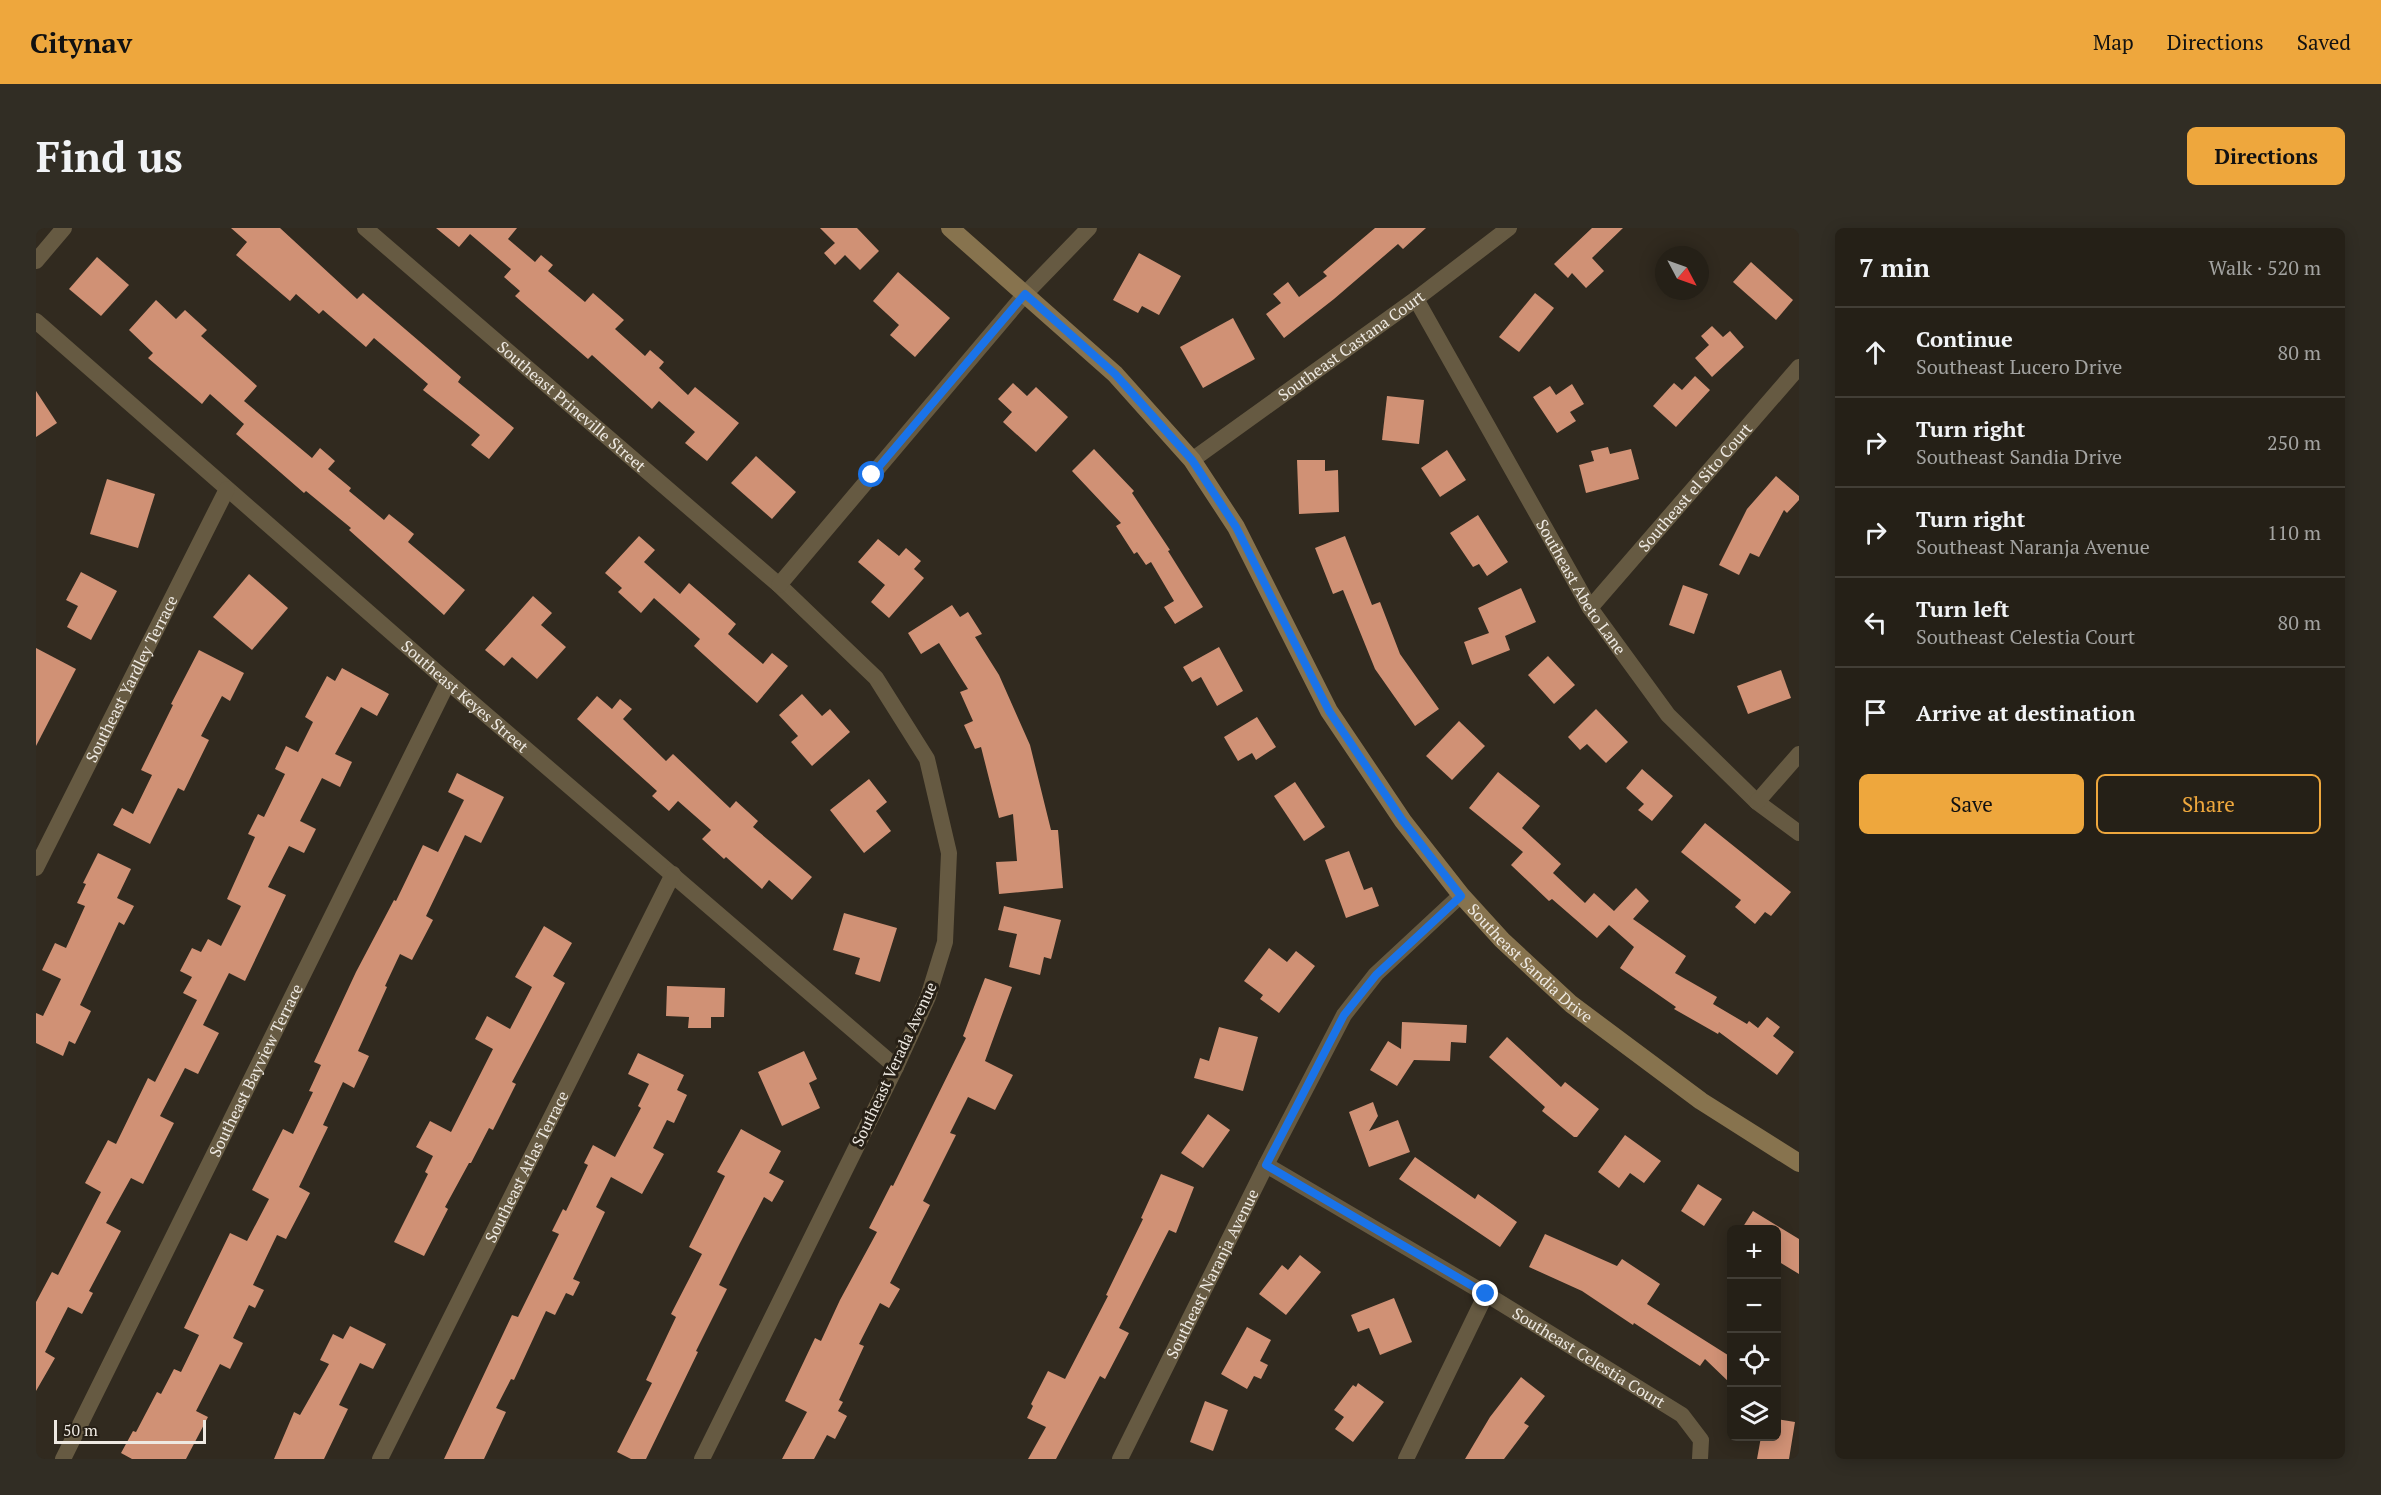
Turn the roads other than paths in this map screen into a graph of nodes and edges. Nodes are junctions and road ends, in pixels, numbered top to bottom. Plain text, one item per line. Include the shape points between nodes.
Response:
1 (64, 228) edge
2 (365, 228) edge
3 (950, 228) edge
4 (1089, 228) edge
5 (1509, 228) edge
6 (36, 261) edge
7 (1025, 294) junction
8 (1416, 299) junction
9 (36, 321) edge
10 (1799, 367) edge
11 (1192, 460) junction
12 (227, 489) junction
13 (779, 585) junction
14 (1590, 608) junction
15 (448, 682) junction
16 (1799, 754) edge
17 (1757, 802) junction
18 (1799, 832) edge
19 (36, 868) edge
20 (673, 874) junction
21 (1461, 896) junction
22 (896, 1067) junction
23 (1799, 1162) edge
24 (1266, 1165) junction
25 (1486, 1294) junction
26 (63, 1459) edge
27 (380, 1459) edge
28 (702, 1459) edge
29 (1120, 1459) edge
30 (1406, 1459) edge
31 (1700, 1459) edge

1 - 6 street
2 - 13 street, Southeast Prineville Street
3 - 7 street, Southeast Sandia Drive
4 - 7 street
5 - 8 street, Southeast Castana Court
7 - 11 street, Southeast Sandia Drive via 1115,374
7 - 13 street
8 - 11 street, Southeast Castana Court
8 - 14 street, Southeast Abeto Lane
9 - 12 street, Southeast Keyes Street
10 - 14 street, Southeast el Sito Court
11 - 21 street, Southeast Sandia Drive via 1236,527 1329,711 1403,821
12 - 15 street, Southeast Keyes Street
12 - 19 street, Southeast Yardley Terrace
13 - 22 street, Southeast Verada Avenue via 876,678 927,759 949,854 945,942 928,997
14 - 17 street, Southeast Abeto Lane via 1668,715
15 - 20 street, Southeast Keyes Street
15 - 26 street, Southeast Bayview Terrace
16 - 17 street
17 - 18 street, Southeast Abeto Lane
20 - 22 street, Southeast Keyes Street
20 - 27 street, Southeast Atlas Terrace
21 - 23 street, Southeast Sandia Drive via 1571,1004 1701,1101
21 - 24 street, Southeast Naranja Avenue via 1376,975 1344,1015
22 - 28 street, Southeast Verada Avenue
24 - 25 street, Southeast Celestia Court
24 - 29 street, Southeast Naranja Avenue
25 - 30 street
25 - 31 street, Southeast Celestia Court via 1682,1415 1701,1440

